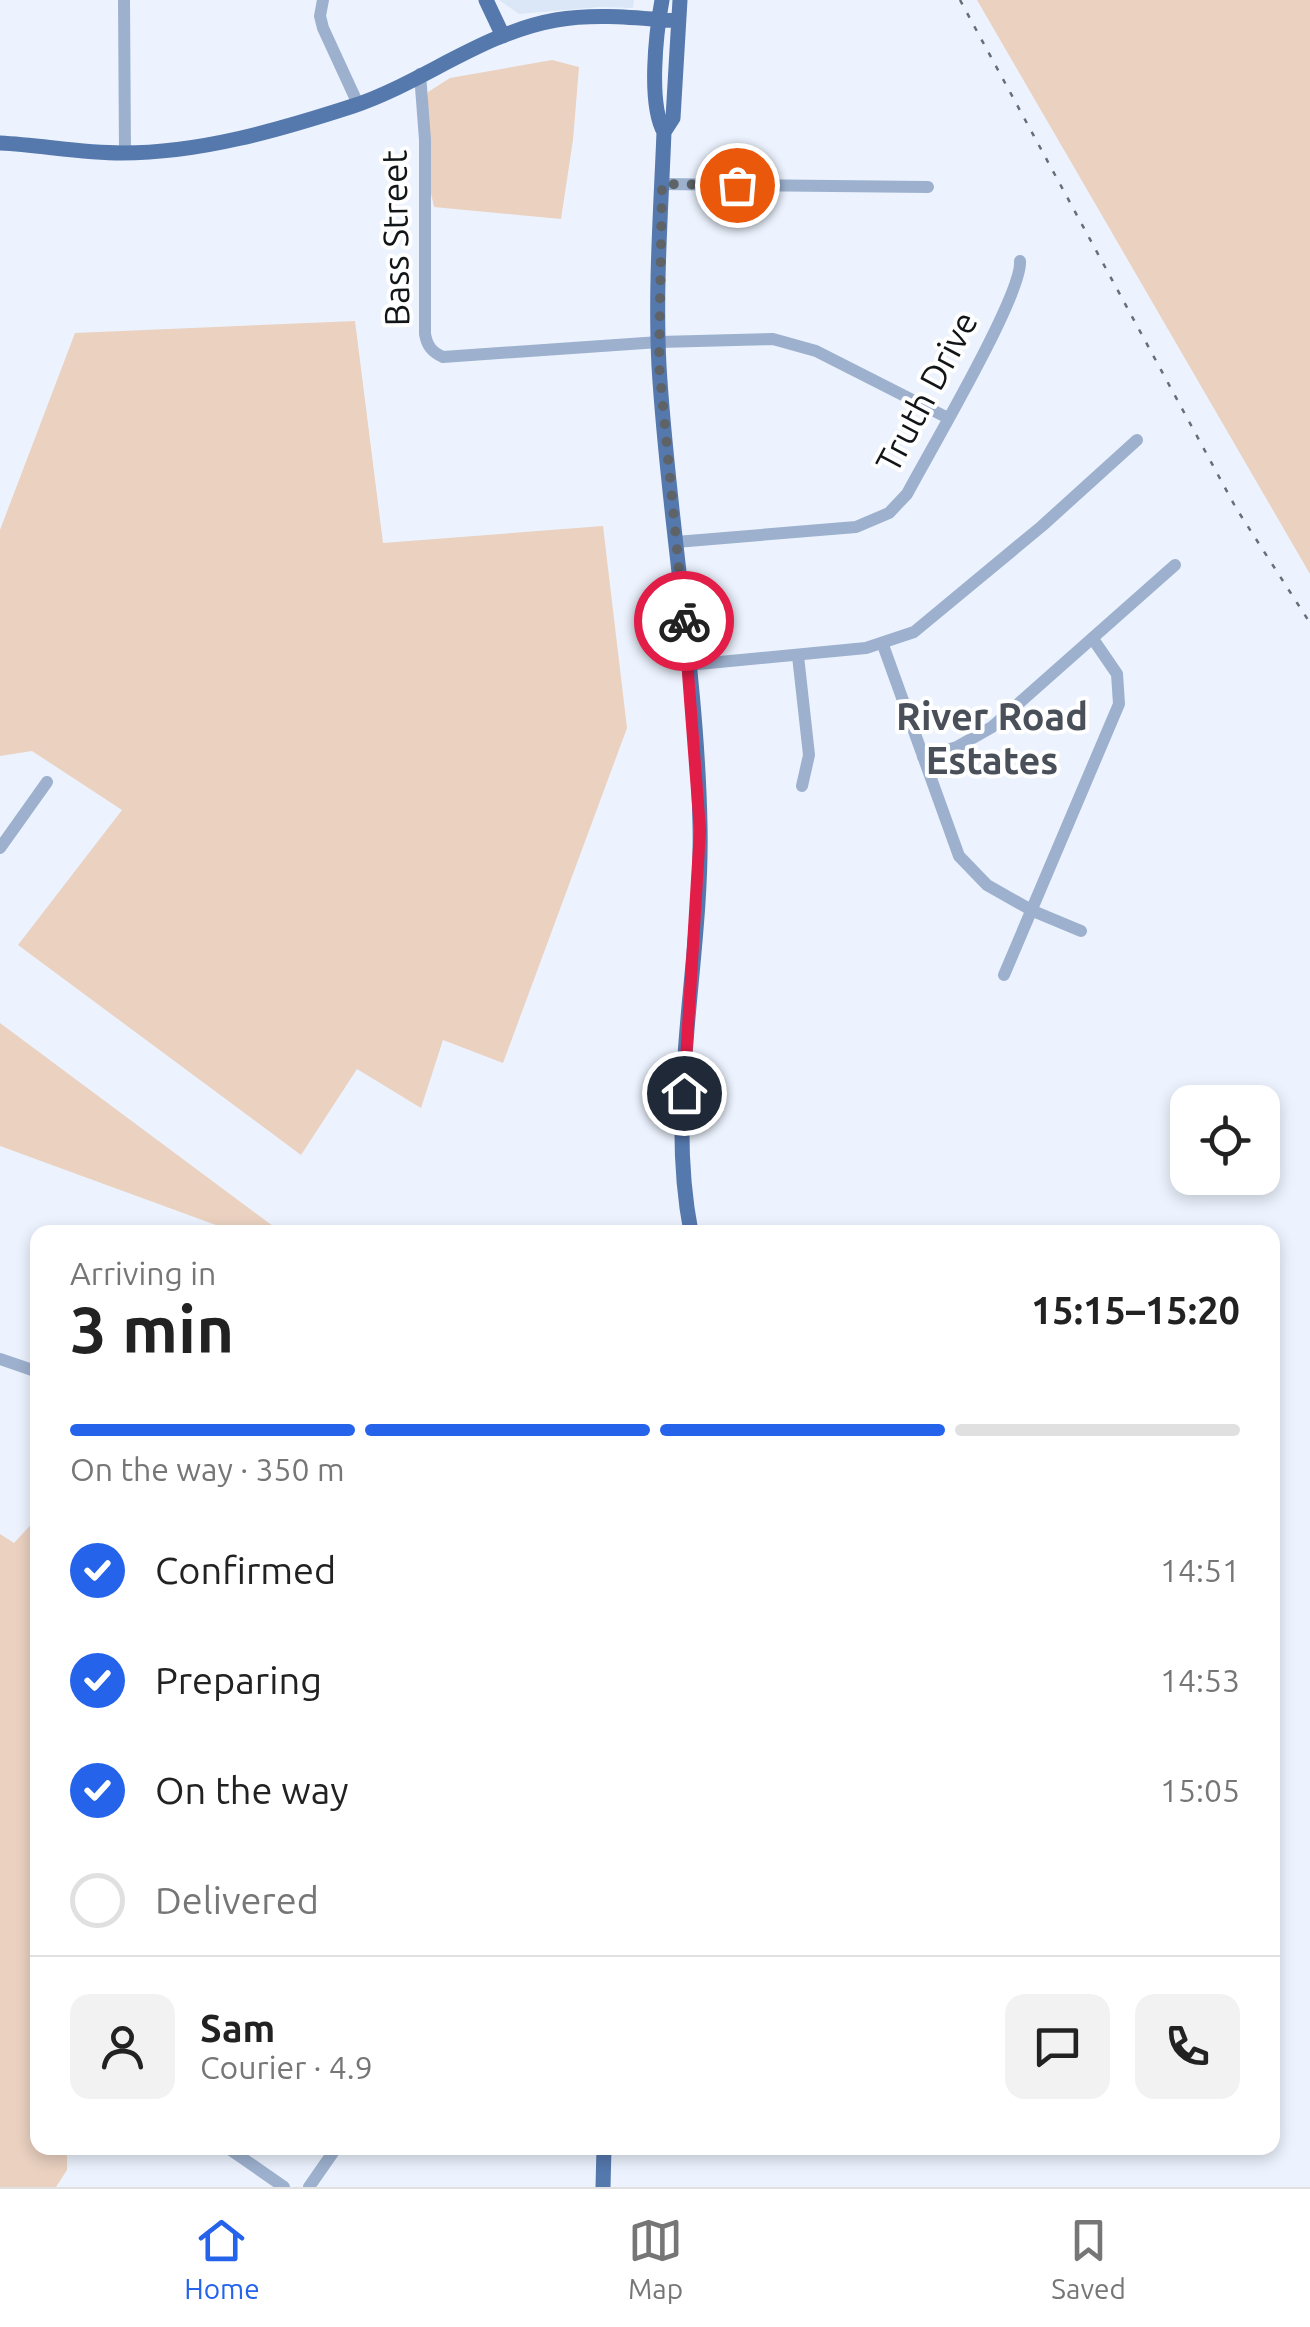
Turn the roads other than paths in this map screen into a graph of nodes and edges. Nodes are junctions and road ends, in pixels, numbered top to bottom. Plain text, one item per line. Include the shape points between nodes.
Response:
1 (124, 0) edge
2 (323, 0) edge
3 (486, 0) edge
4 (662, 0) edge
5 (680, 0) edge
6 (658, 19) junction
7 (678, 21) junction
8 (503, 36) junction
9 (427, 71) junction
10 (358, 104) junction
11 (664, 132) junction
12 (0, 143) edge
13 (126, 153) junction
14 (662, 184) junction
15 (928, 187) dead end
16 (1020, 261) dead end
17 (658, 342) junction
18 (948, 418) junction
19 (1137, 440) dead end
20 (676, 542) junction
21 (1175, 565) dead end
22 (1093, 639) junction
23 (884, 644) junction
24 (798, 656) junction
25 (688, 665) junction
26 (923, 757) junction
27 (47, 782) dead end
28 (802, 786) dead end
29 (0, 848) edge
30 (1032, 911) junction
31 (1081, 931) dead end
32 (1004, 975) dead end
33 (690, 1225) edge
34 (0, 1359) edge
35 (30, 1369) edge
36 (238, 2155) edge
37 (330, 2155) edge
38 (604, 2155) edge
39 (284, 2187) edge
40 (308, 2187) edge
41 (604, 2187) edge

1 - 13 street
2 - 10 street via 323,28
3 - 8 main road
4 - 6 main road
5 - 7 main road
6 - 7 main road
6 - 8 main road via 568,18
6 - 11 main road via 656,118
7 - 11 main road via 673,118
8 - 9 main road
9 - 10 main road
9 - 17 street, Bass Street via 425,334 431,349 463,356
10 - 13 main road via 234,139
11 - 14 main road
12 - 13 main road
14 - 15 street
14 - 17 main road
16 - 18 street, Truth Drive via 1004,312
17 - 18 street via 790,342
17 - 20 main road
18 - 20 street, Truth Drive via 907,494 878,520 818,532
19 - 23 street via 928,622
20 - 25 main road
21 - 22 street
22 - 26 street via 992,728
22 - 30 street via 1117,674 1119,704
23 - 24 street
23 - 26 street
24 - 25 street
24 - 28 street via 809,754
25 - 33 main road via 700,830 681,1127
26 - 30 street via 959,856 987,884
27 - 29 street
30 - 31 street
30 - 32 street
34 - 35 street
36 - 39 street
37 - 40 street
38 - 41 main road

